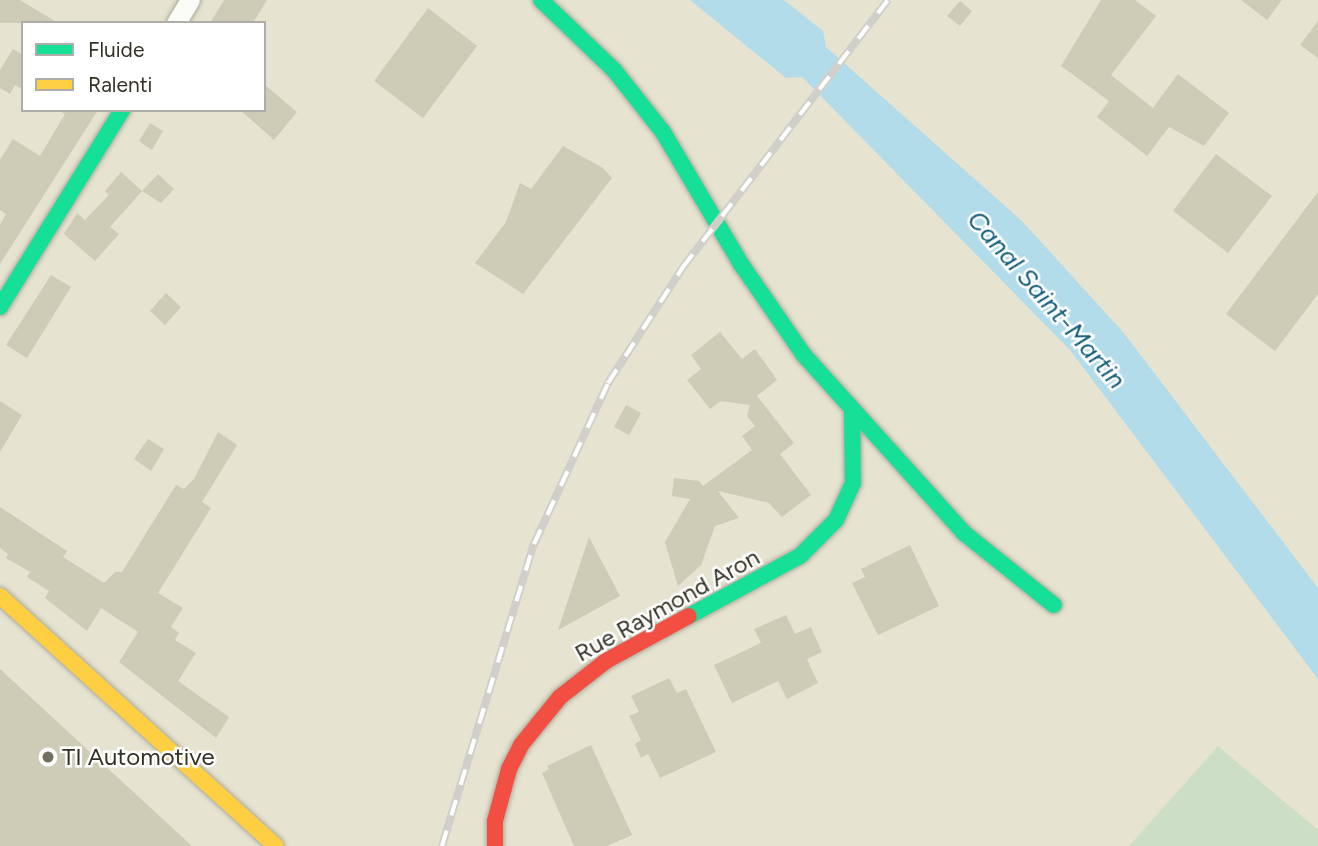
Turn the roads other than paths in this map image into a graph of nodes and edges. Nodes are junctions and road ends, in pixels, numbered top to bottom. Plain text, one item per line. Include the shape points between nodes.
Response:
1 (190, 0) edge
2 (541, 0) edge
3 (177, 21) edge
4 (121, 112) edge
5 (0, 307) edge
6 (852, 409) junction
7 (0, 596) edge
8 (1054, 606) dead end
9 (276, 846) edge
10 (495, 846) edge

1 - 3 street
2 - 6 street via 614,70 663,132 773,314
4 - 5 street
6 - 8 street via 964,533
6 - 10 street, Rue Raymond Aron via 853,483 836,520 800,556 606,661 559,697 521,745 509,769 495,821
7 - 9 street

